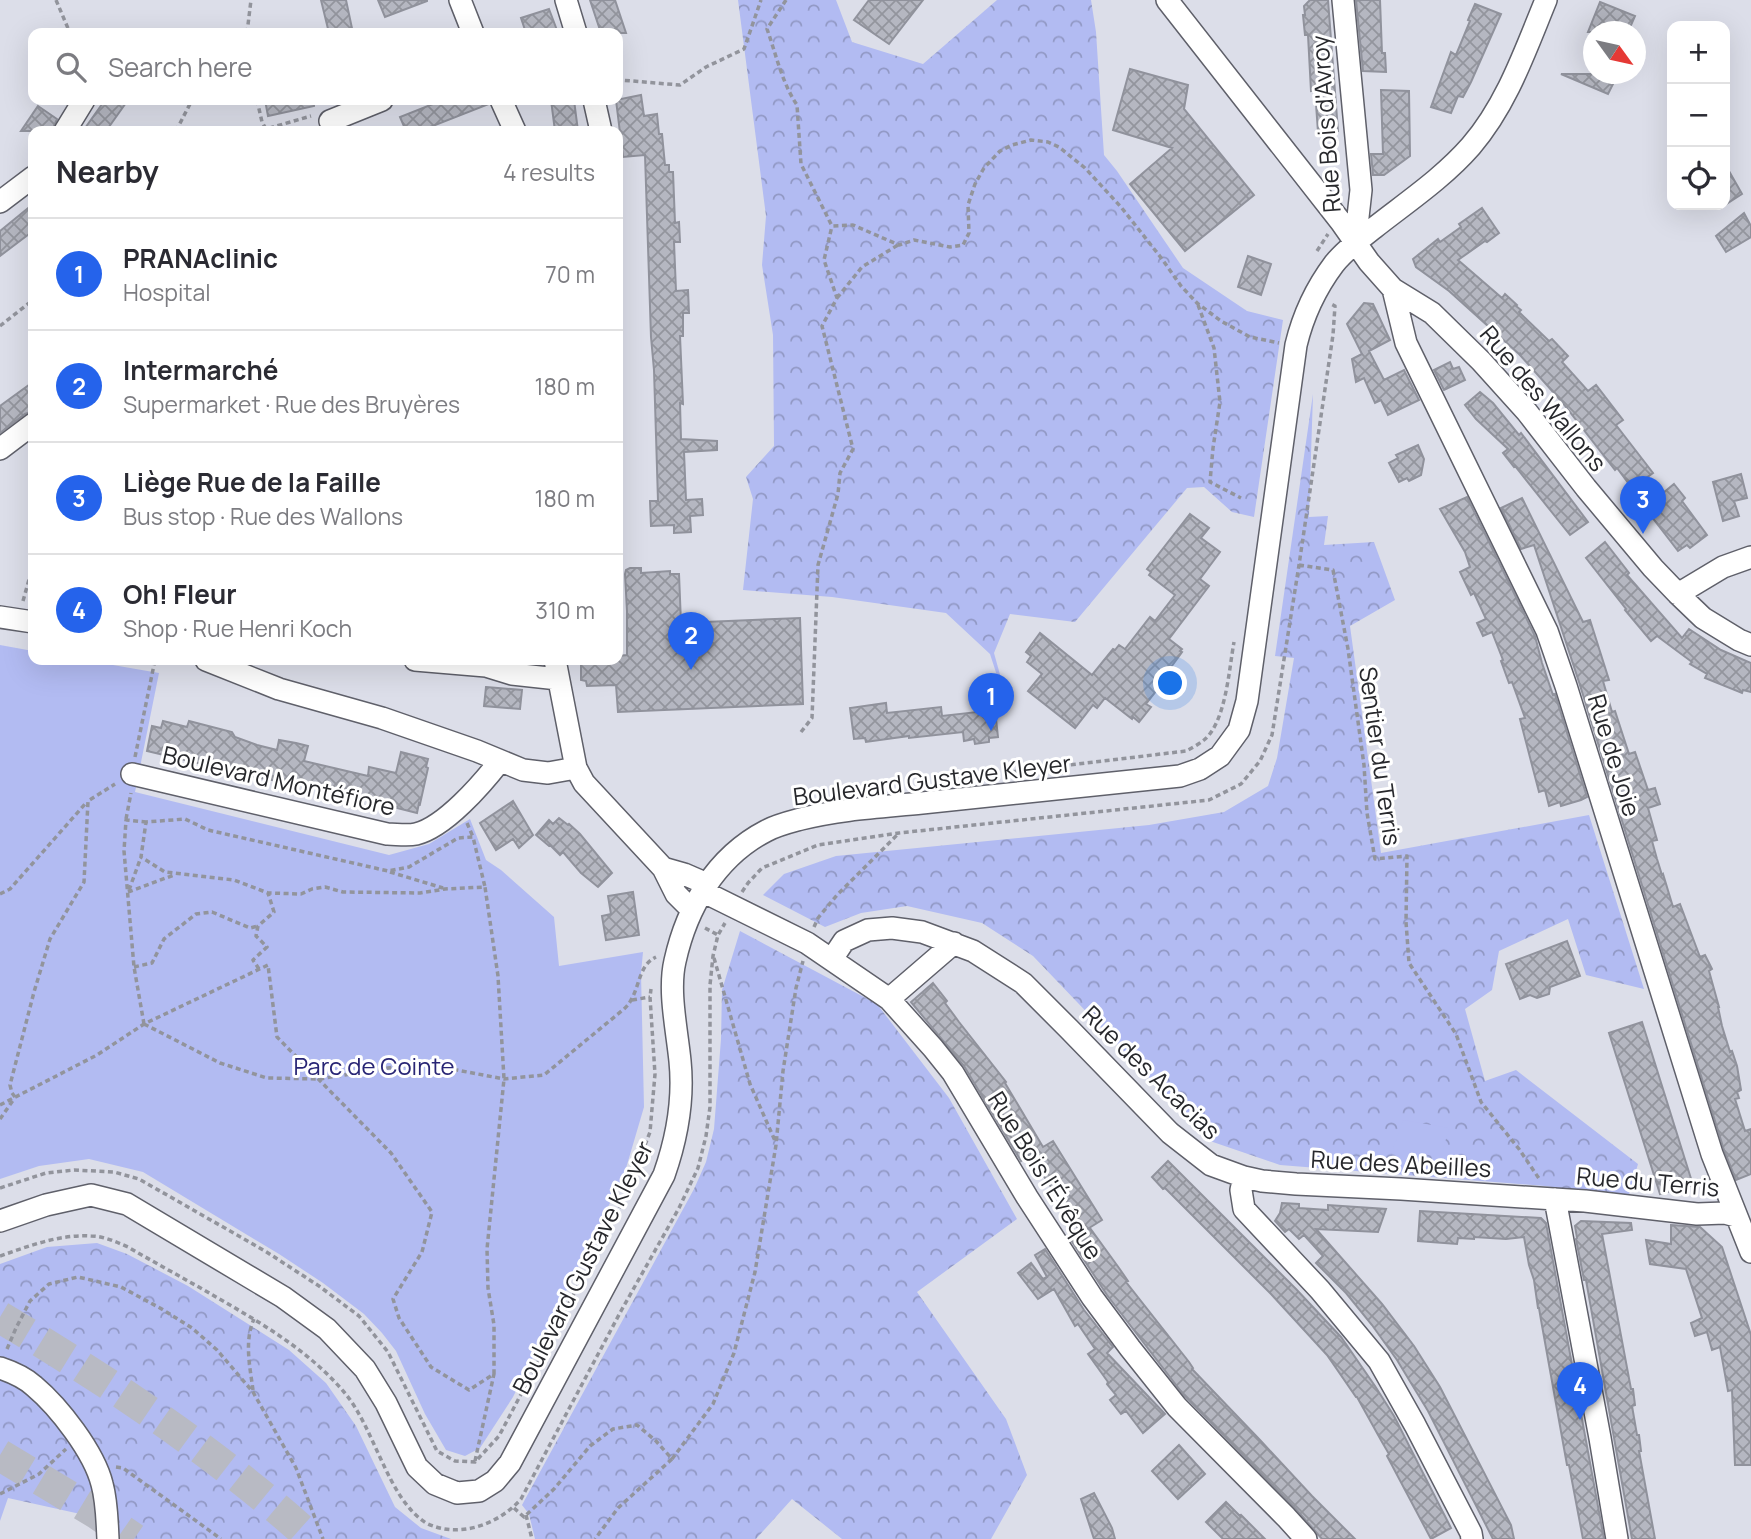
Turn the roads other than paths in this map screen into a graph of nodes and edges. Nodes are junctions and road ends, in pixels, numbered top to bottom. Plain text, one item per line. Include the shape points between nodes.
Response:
1 (460, 0) edge
2 (566, 0) edge
3 (1167, 0) edge
4 (1343, 0) edge
5 (1546, 0) edge
6 (471, 28) edge
7 (574, 28) edge
8 (81, 105) edge
9 (370, 105) edge
10 (503, 105) edge
11 (595, 105) edge
12 (330, 121) road end
13 (68, 126) edge
14 (513, 126) edge
15 (600, 126) edge
16 (28, 181) edge
17 (0, 202) edge
18 (1355, 244) junction
19 (1394, 289) junction
20 (28, 428) edge
21 (0, 449) edge
22 (1751, 557) edge
23 (1678, 594) junction
24 (1751, 645) edge
25 (219, 665) edge
26 (466, 665) edge
27 (556, 669) edge
28 (500, 761) junction
29 (576, 768) junction
30 (132, 780) road end
31 (663, 868) junction
32 (700, 895) junction
33 (954, 943) junction
34 (832, 958) junction
35 (889, 999) junction
36 (1244, 1177) junction
37 (1555, 1199) junction
38 (1744, 1213) edge
39 (0, 1221) edge
40 (1751, 1252) edge
41 (0, 1368) edge
42 (108, 1539) edge
43 (1306, 1539) edge
44 (1472, 1539) edge
45 (1617, 1539) edge

1 - 6 street
2 - 7 street
3 - 18 street, Rue des Wallons
4 - 18 street, Rue Bois d'Avroy via 1361,190
5 - 18 street, Boulevard Gustave Kleyer via 1505,97 1487,127 1445,172
8 - 13 street
9 - 12 street
10 - 14 street
11 - 15 street
16 - 17 street
18 - 19 street, Rue des Wallons
18 - 32 street, Boulevard Gustave Kleyer via 1335,262 1300,326 1247,701 1239,730 1220,756 1180,776 816,816 767,830 739,849
19 - 23 street, Rue des Wallons via 1432,313 1482,361
19 - 38 street, Rue de Joie via 1406,343 1547,631 1712,1154
20 - 21 street
22 - 23 street via 1723,567
23 - 24 street, Rue des Wallons via 1703,618
25 - 28 street
26 - 27 street via 512,674
27 - 29 street
28 - 29 street via 548,774
28 - 30 street, Boulevard Montéfiore via 478,788 436,825 415,835 387,834
29 - 31 street via 590,790
31 - 32 street, Rue Bois l'Évêque via 684,874
31 - 32 street via 676,894
32 - 34 street, Rue Bois l'Évêque via 733,906
32 - 39 street, Boulevard Gustave Kleyer via 674,964 680,1115 664,1175 510,1464 479,1491 457,1493 435,1484 417,1467 365,1369 327,1329 283,1297 127,1205 91,1195
33 - 34 street, Rue des Acacias via 922,932 868,930 844,941
33 - 35 street
33 - 36 street, Rue des Acacias via 1023,983 1170,1133 1211,1165
34 - 35 street, Rue Bois l'Évêque
35 - 43 street, Rue Bois l'Évêque via 953,1073 1027,1197 1122,1338 1177,1407
36 - 37 street, Rue des Abeilles
36 - 44 street via 1244,1209 1379,1361
37 - 38 street, Rue du Terris via 1697,1214
37 - 45 street
38 - 40 street, Rue de Joie
41 - 42 street via 34,1386 79,1439 103,1485

